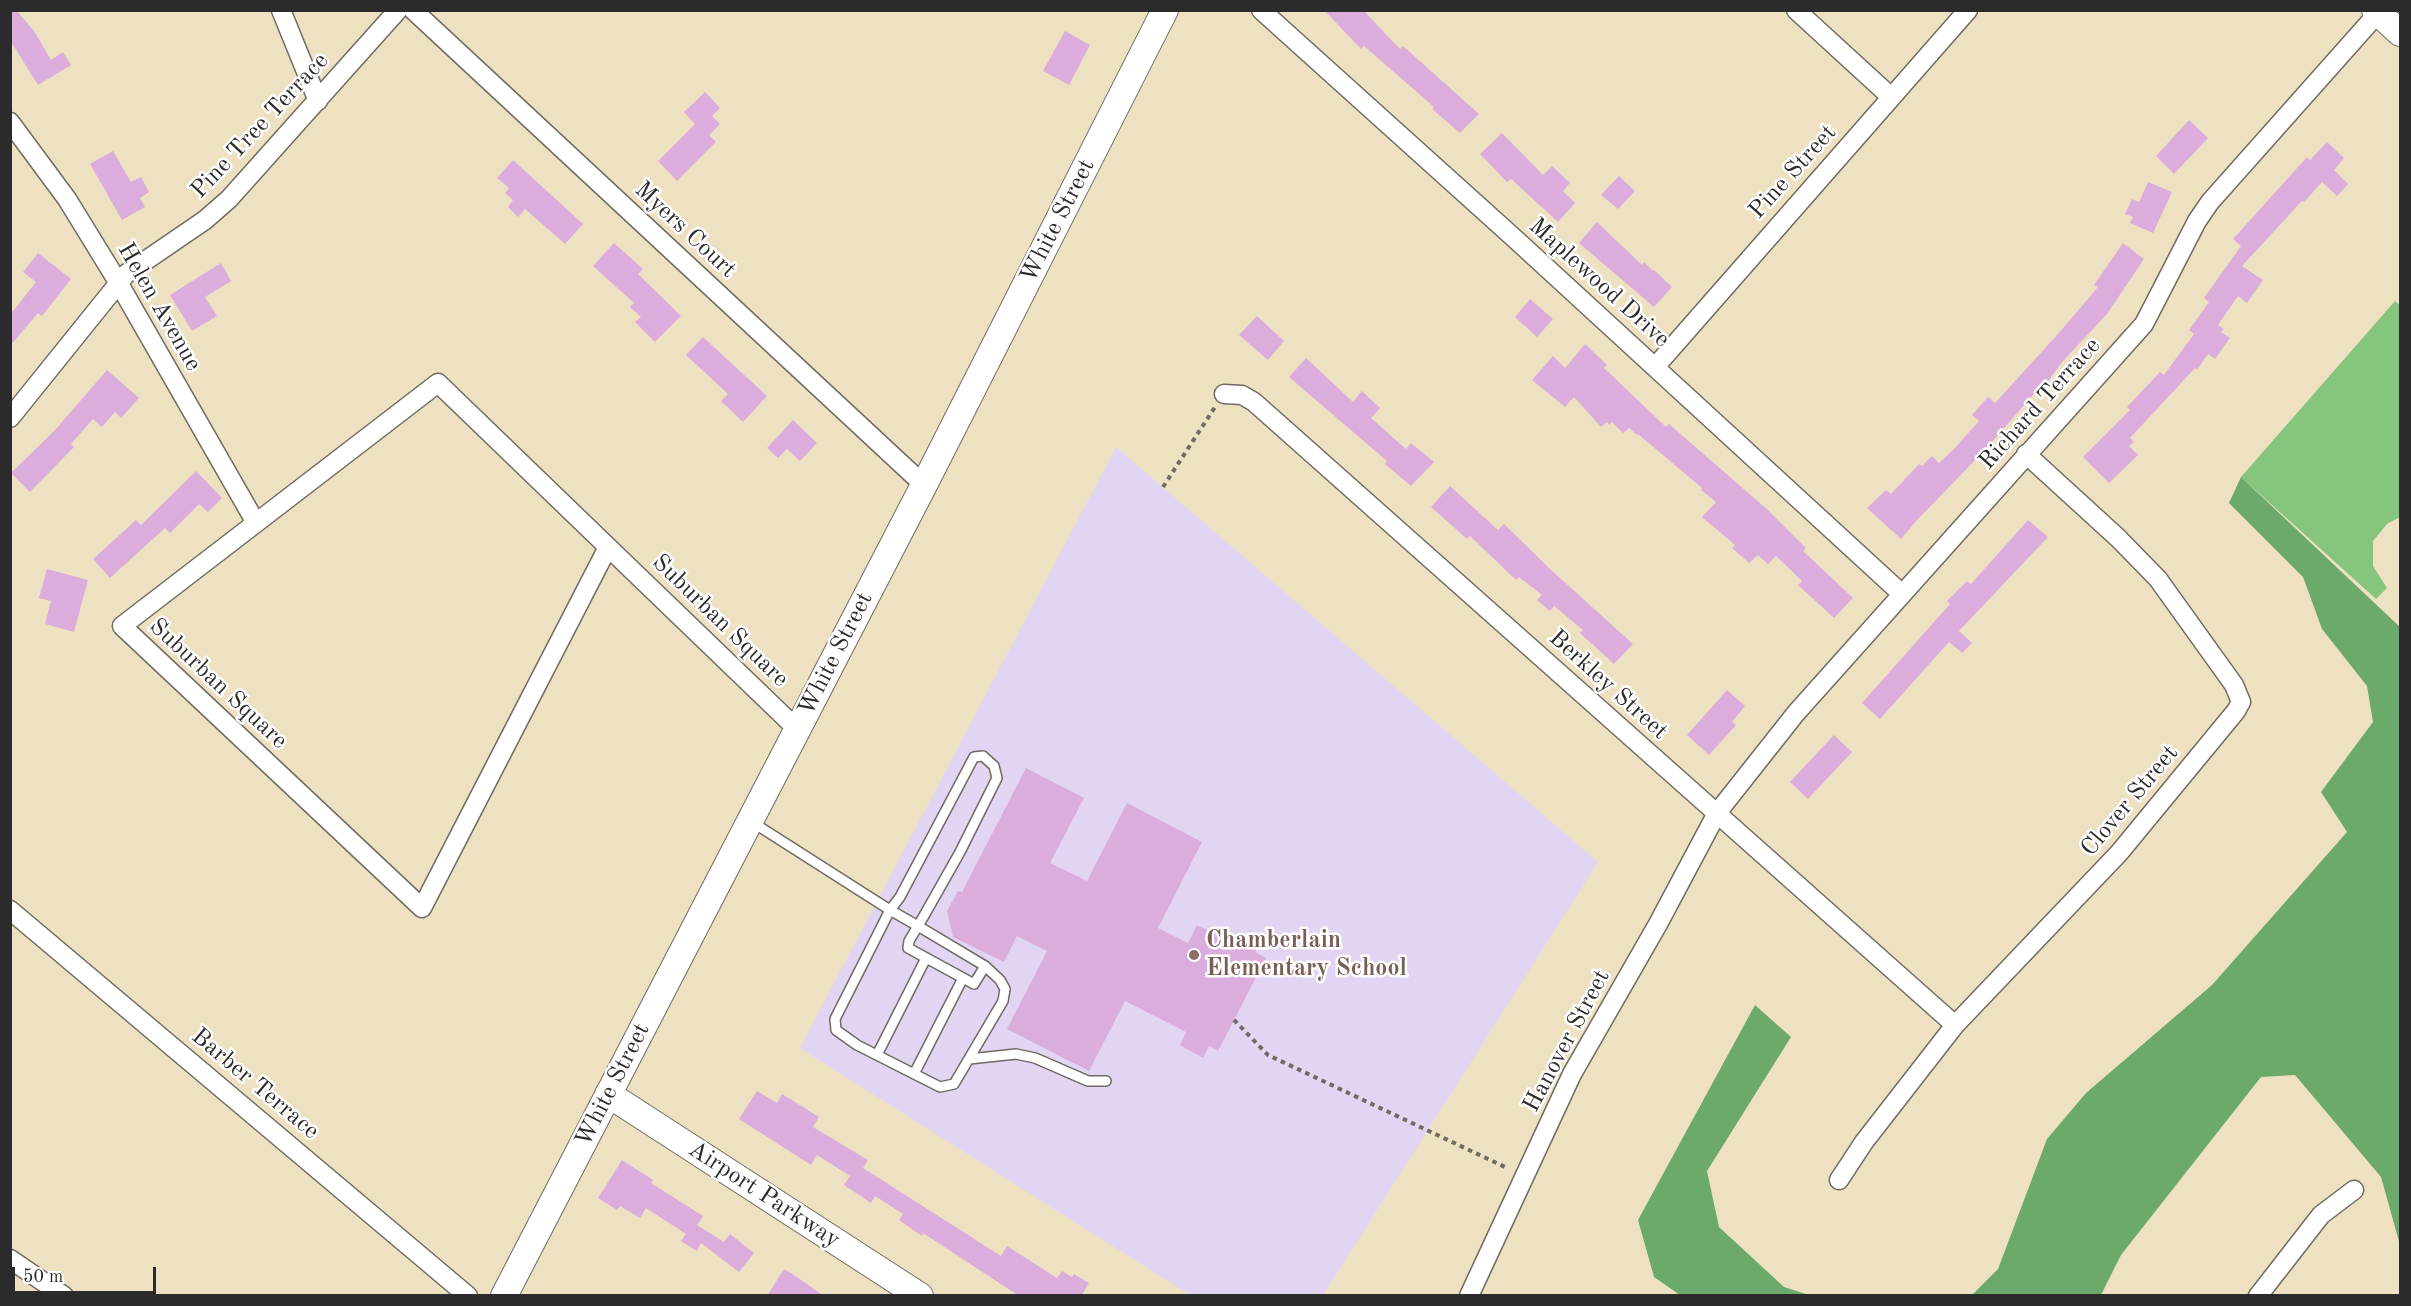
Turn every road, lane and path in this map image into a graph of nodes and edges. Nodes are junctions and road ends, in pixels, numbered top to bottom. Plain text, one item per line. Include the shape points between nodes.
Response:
1 (281, 10) edge
2 (398, 10) edge
3 (413, 10) edge
4 (1165, 10) edge
5 (1261, 10) edge
6 (1796, 10) edge
7 (1968, 10) edge
8 (2377, 12) edge
9 (2400, 33) edge
10 (1892, 98) junction
11 (318, 100) junction
12 (10, 122) edge
13 (118, 282) junction
14 (1655, 367) junction
15 (1224, 394) joint
16 (10, 418) edge
17 (2026, 454) junction
18 (924, 485) junction
19 (1163, 487) dead end
20 (256, 523) junction
21 (608, 547) junction
22 (1902, 594) junction
23 (797, 729) junction
24 (1717, 813) junction
25 (750, 820) junction
26 (10, 910) edge
27 (890, 910) junction
28 (918, 926) junction
29 (926, 958) junction
30 (985, 966) junction
31 (963, 978) junction
32 (1234, 1020) dead end
33 (1955, 1025) junction
34 (877, 1055) junction
35 (969, 1059) junction
36 (914, 1074) junction
37 (1106, 1081) dead end
38 (608, 1094) junction
39 (1505, 1167) dead end
40 (1839, 1180) dead end
41 (2354, 1190) dead end
42 (10, 1259) edge
43 (64, 1296) edge
44 (468, 1296) edge
45 (504, 1296) edge
46 (920, 1296) edge
47 (1468, 1296) edge
48 (2258, 1296) edge

1 - 11 street
2 - 11 street, Pine Tree Terrace
3 - 18 street, Myers Court
4 - 18 street, White Street
5 - 14 street, Maplewood Drive
6 - 10 street
7 - 10 street, Pine Street
8 - 9 street
8 - 17 street, Richard Terrace via 2210,202 2144,324
10 - 14 street, Pine Street
11 - 13 street, Pine Tree Terrace via 217,210
12 - 13 street, Helen Avenue via 67,199
13 - 16 street, Pine Tree Terrace
13 - 20 street, Helen Avenue
14 - 22 street, Maplewood Drive
15 - 19 path
15 - 24 street, Berkley Street via 1242,395 1254,402
17 - 22 street, Richard Terrace
17 - 33 street, Clover Street via 2158,579 2235,685 2241,702 2119,853
18 - 23 street, White Street
20 - 21 street, Suburban Square via 438,383
20 - 21 street, Suburban Square via 122,626 422,908
21 - 23 street, Suburban Square
22 - 24 street, Richard Terrace via 1796,712
23 - 25 street, White Street
24 - 33 street, Berkley Street
24 - 47 street, Hanover Street via 1572,1074
25 - 27 lane
25 - 38 street, White Street
26 - 44 street, Barber Terrace
27 - 28 lane
27 - 28 lane via 974,757 983,756 994,766 997,778
27 - 34 lane via 835,1019 836,1030
28 - 29 lane via 908,948
28 - 30 lane
29 - 31 lane
29 - 34 lane
30 - 31 lane via 974,984
30 - 35 lane via 1005,989 1003,1001
31 - 36 lane
32 - 39 path via 1268,1055
33 - 40 street, Clover Street
34 - 36 lane
35 - 36 lane via 954,1084 940,1087
35 - 37 lane via 1016,1054 1088,1081
38 - 45 street, White Street
38 - 46 street, Airport Parkway
41 - 48 street via 2315,1222
42 - 43 street

